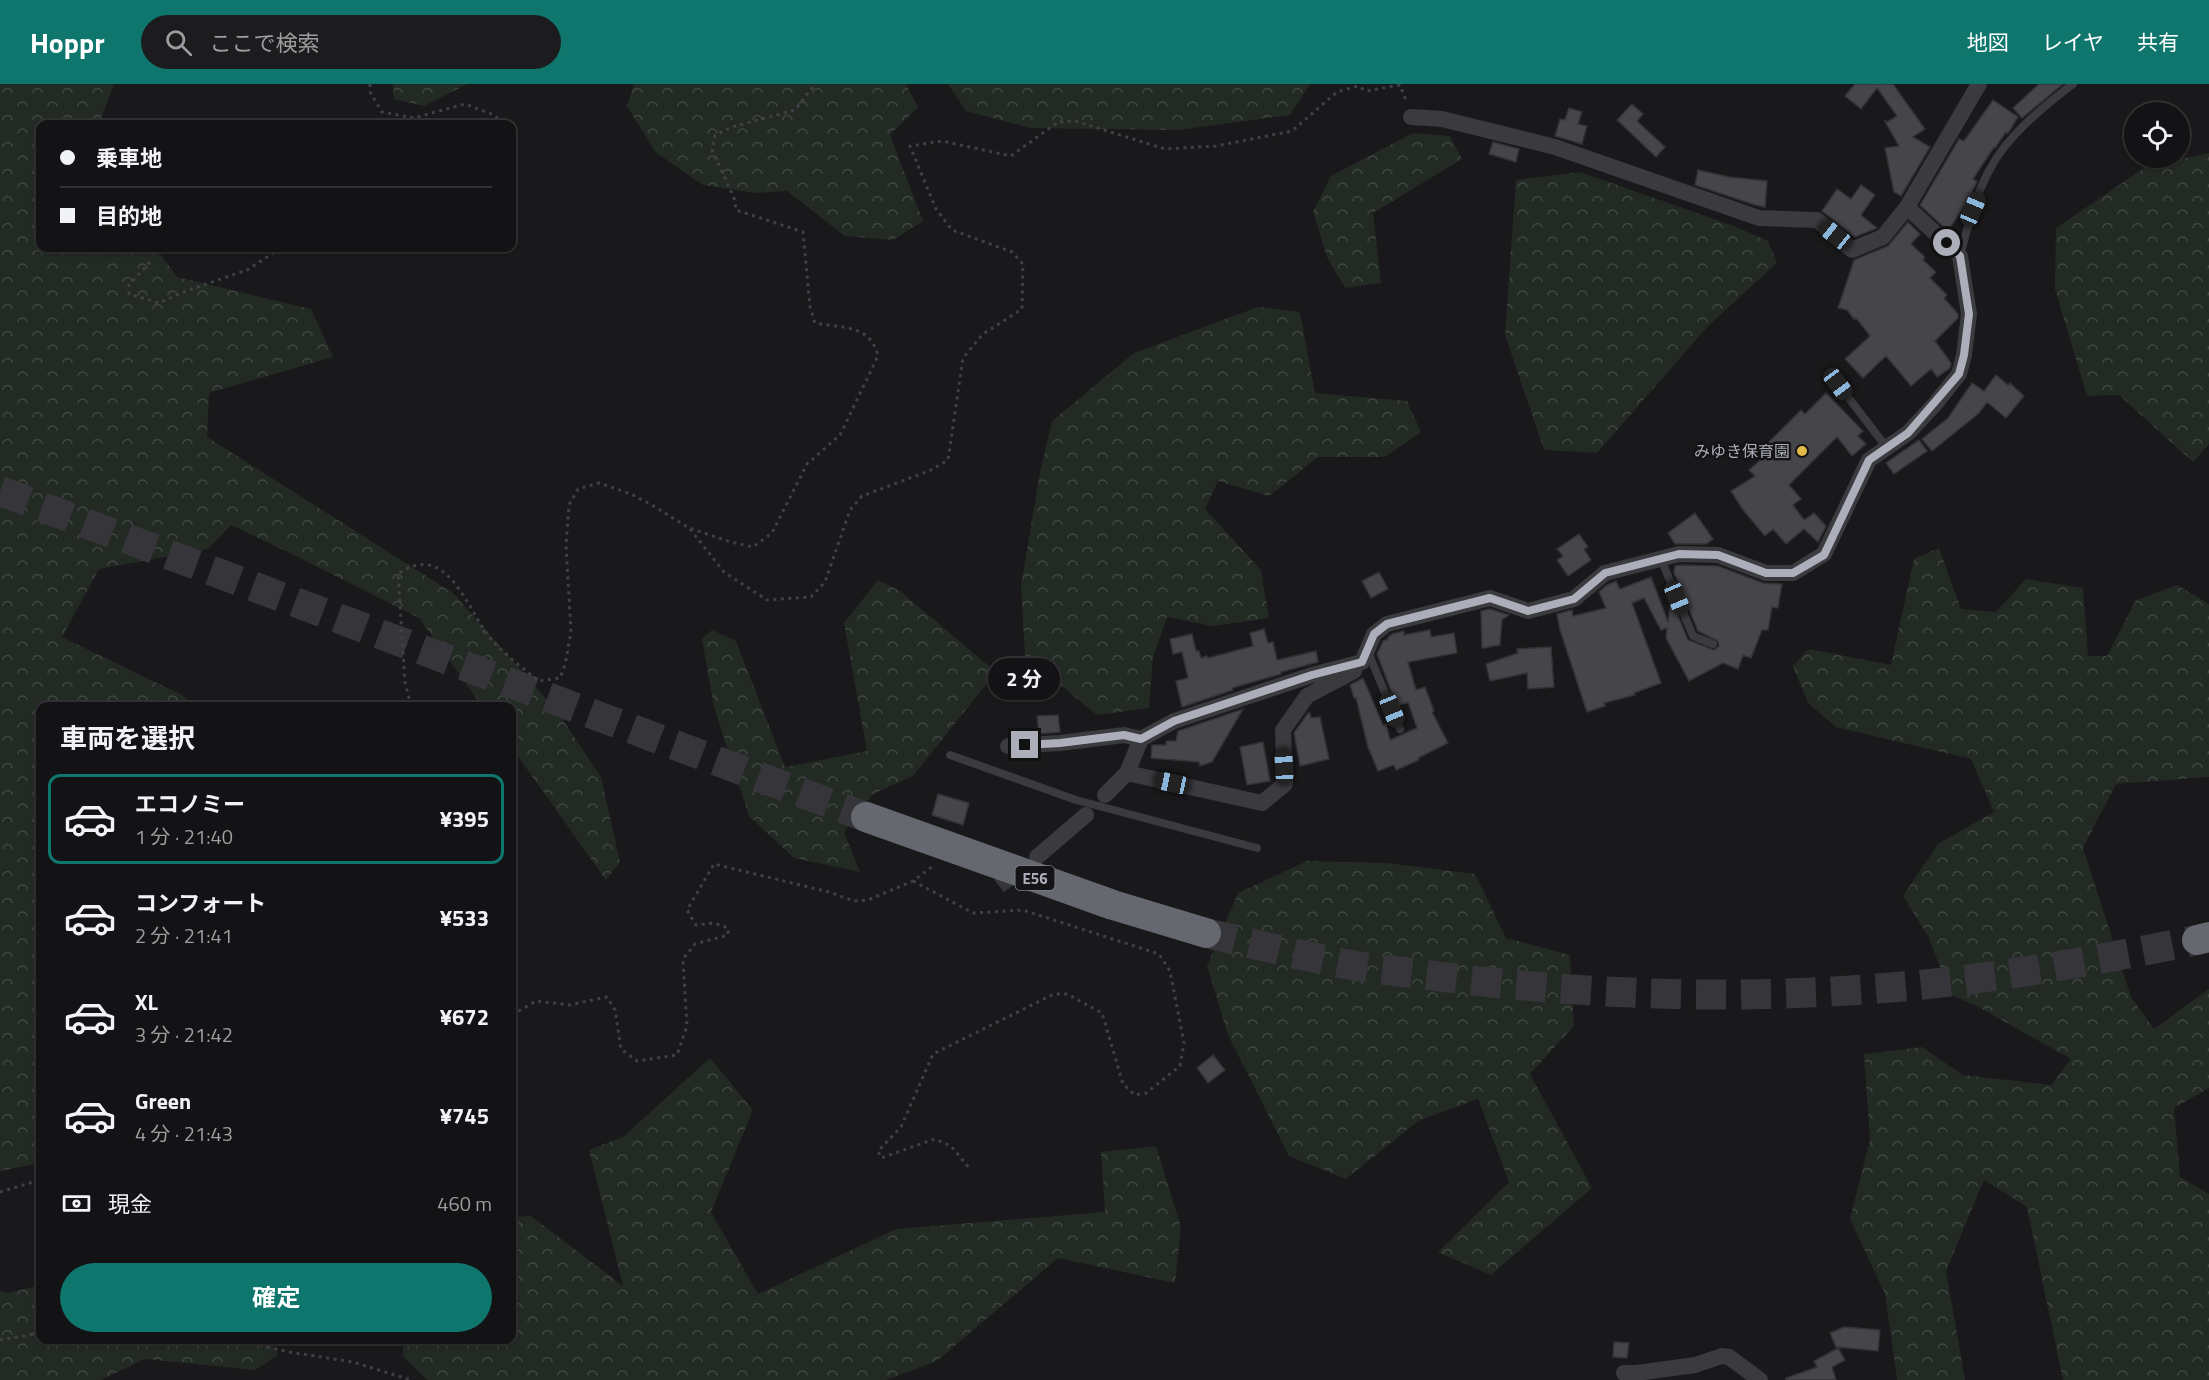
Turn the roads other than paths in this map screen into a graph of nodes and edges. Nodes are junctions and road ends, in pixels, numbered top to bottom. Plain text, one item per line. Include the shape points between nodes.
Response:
1 (1979, 84) edge
2 (2073, 84) edge
3 (1411, 117) road end
4 (1907, 207) junction
5 (1960, 256) junction
6 (1838, 384) dead end
7 (1887, 448) junction
8 (1661, 559) junction
9 (1713, 644) dead end
10 (1365, 656) junction
11 (1400, 729) dead end
12 (1141, 739) junction
13 (1008, 746) dead end
14 (950, 755) dead end
15 (1127, 773) junction
16 (1105, 795) dead end
17 (1086, 814) dead end
18 (866, 817) tunnel mouth
19 (1257, 848) dead end
20 (1036, 857) tunnel mouth
21 (1206, 933) tunnel mouth
22 (1624, 1373) dead end
23 (1760, 1380) edge

1 - 4 street
2 - 5 lane via 2012,136 1990,168
3 - 4 street via 1442,119 1555,147 1760,218 1817,220 1852,250 1883,237
4 - 5 street
5 - 7 street via 1969,314 1959,374 1908,433
6 - 7 lane
7 - 8 street via 1869,460 1824,555 1793,573 1766,573 1718,555 1679,554
8 - 9 lane via 1693,636
8 - 10 street via 1605,573 1574,599 1528,611 1490,598 1387,624 1374,634
10 - 11 lane
10 - 12 street via 1174,721
10 - 15 street via 1354,670 1307,696 1283,730 1285,784 1262,803
12 - 13 street via 1124,735
12 - 15 street
14 - 19 lane via 1086,802
15 - 16 street
17 - 20 street
18 - 21 highway, E56 via 1113,905
22 - 23 street via 1695,1365 1722,1356 1730,1357

